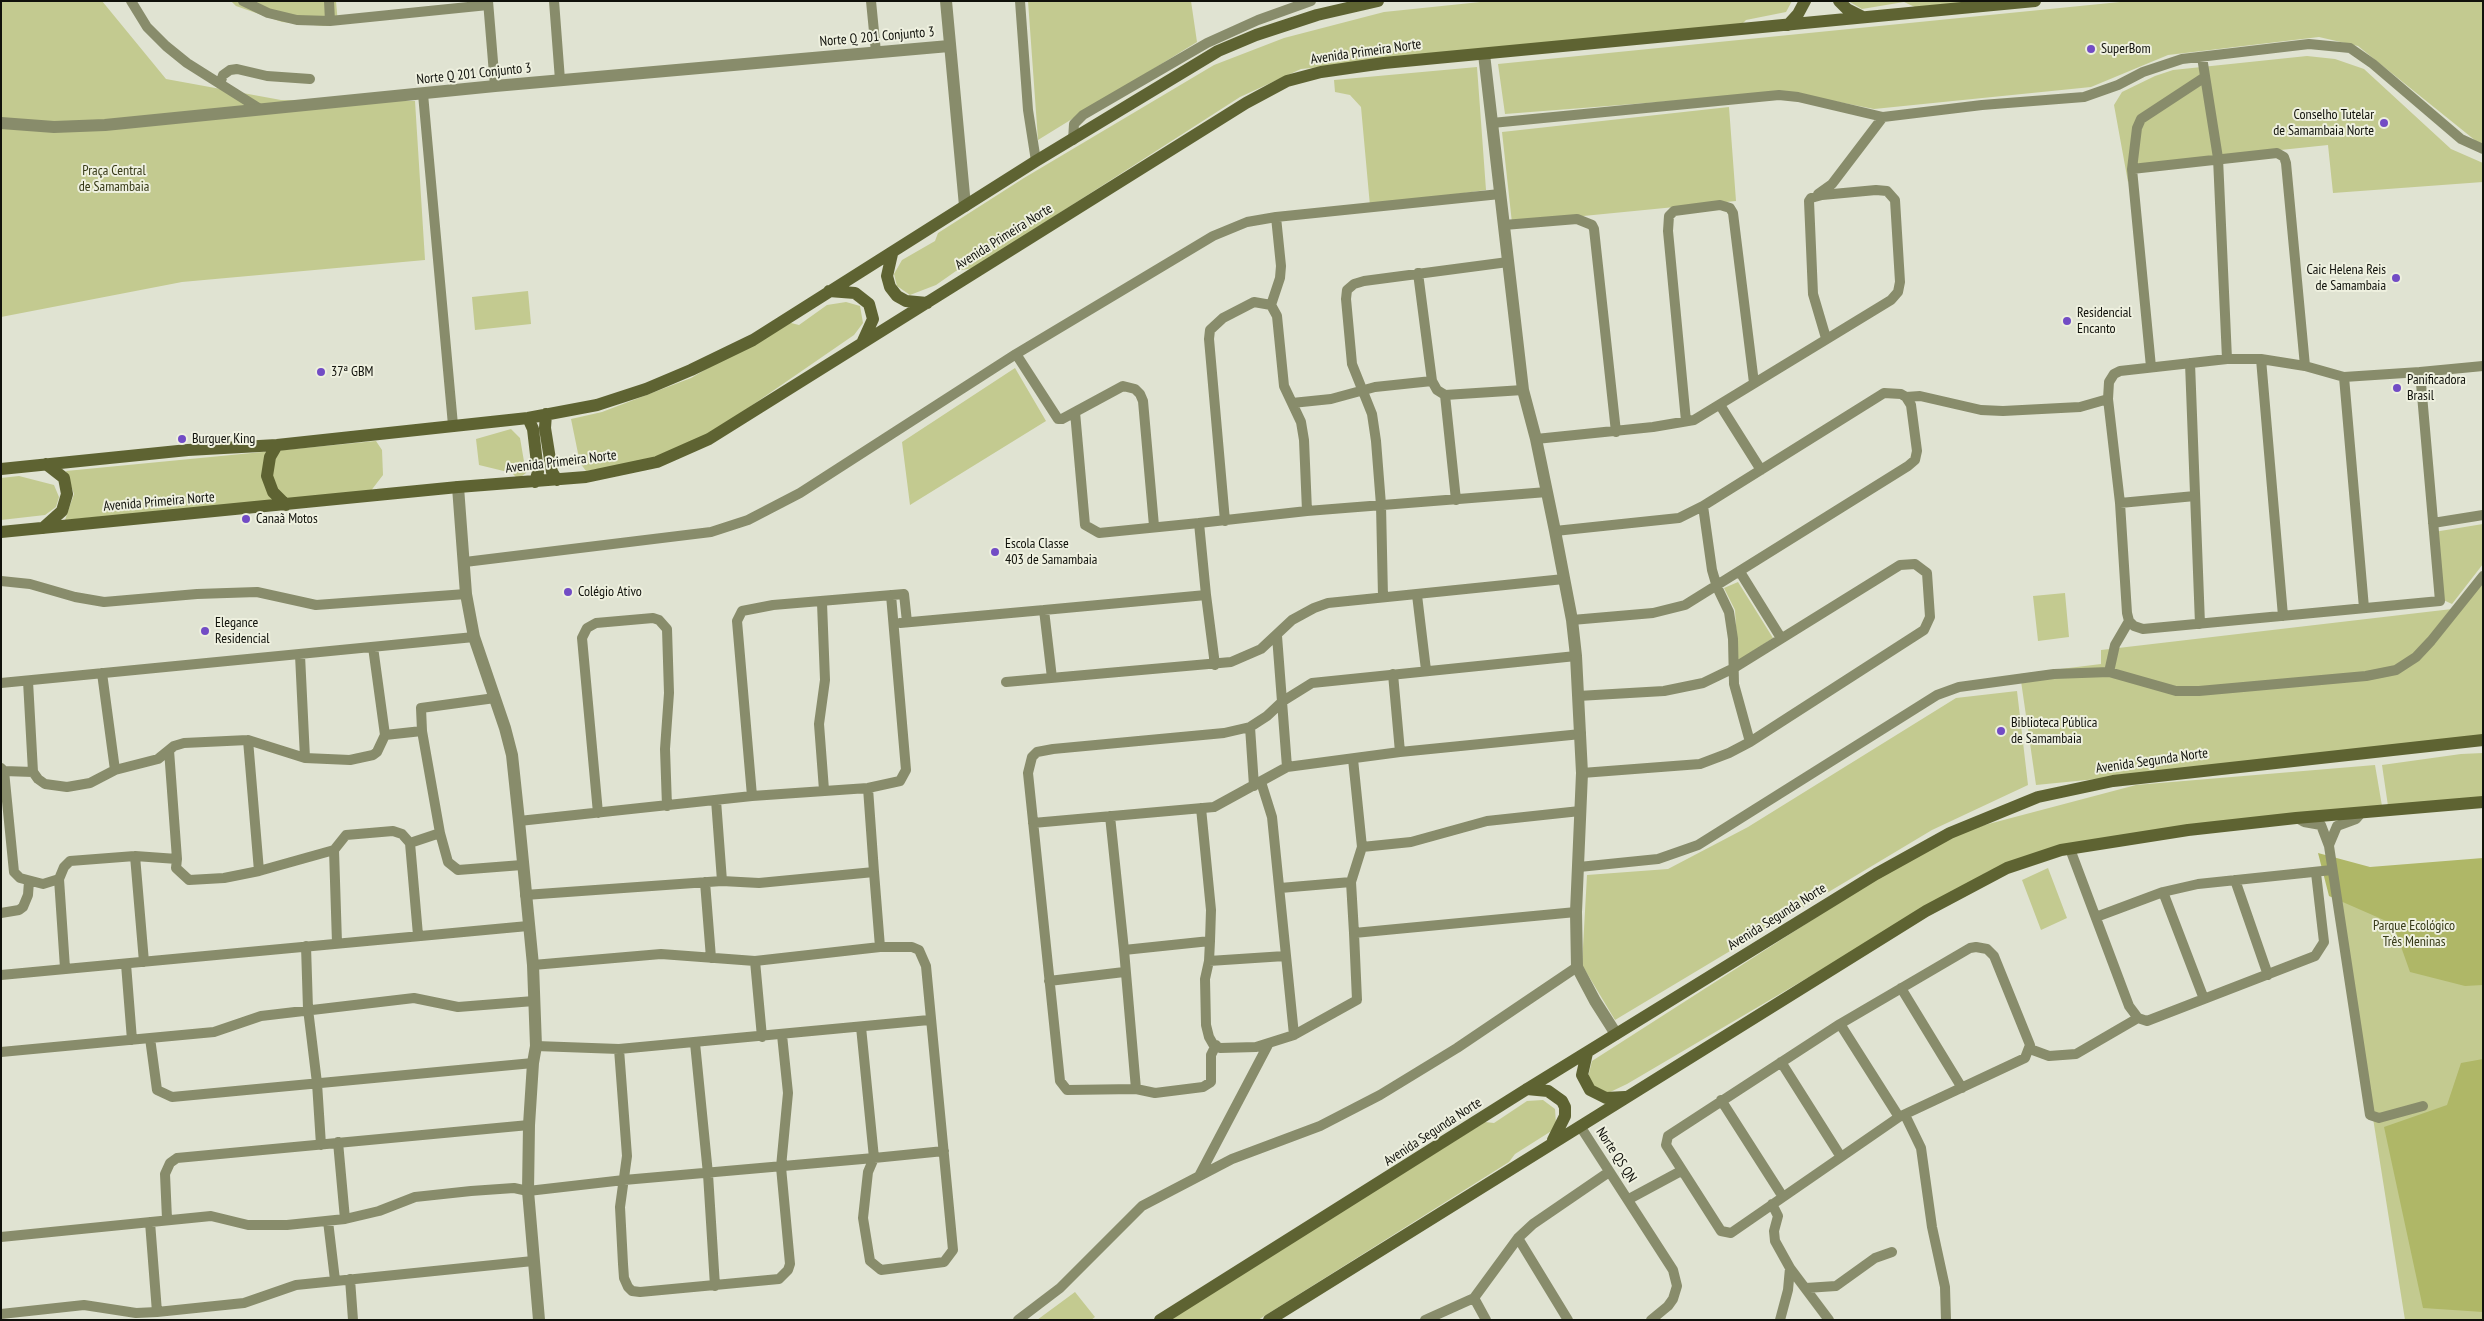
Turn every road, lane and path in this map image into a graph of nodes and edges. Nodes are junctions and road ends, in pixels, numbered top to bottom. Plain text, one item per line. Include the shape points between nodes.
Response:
1 (131, 1) edge
2 (243, 1) edge
3 (329, 1) edge
4 (554, 1) edge
5 (871, 1) edge
6 (946, 1) edge
7 (1020, 1) edge
8 (1311, 1) edge
9 (1378, 1) edge
10 (1805, 1) edge
11 (1839, 1) edge
12 (2035, 1) edge
13 (488, 3) edge
14 (1864, 18) junction
15 (330, 21) junction
16 (1788, 25) junction
17 (949, 46) junction
18 (876, 52) junction
19 (1484, 54) junction
20 (2202, 57) junction
21 (2205, 77) junction
22 (310, 79) dead end
23 (560, 80) junction
24 (220, 84) junction
25 (496, 86) junction
26 (423, 94) junction
27 (260, 109) junction
28 (1883, 117) junction
29 (1492, 122) junction
30 (1, 124) edge
31 (1073, 140) junction
32 (2483, 149) edge
33 (2218, 158) junction
34 (1036, 161) junction
35 (2132, 169) junction
36 (1500, 194) junction
37 (1816, 196) junction
38 (965, 206) junction
39 (1276, 216) junction
40 (1504, 225) junction
41 (892, 254) junction
42 (1508, 262) junction
43 (1418, 274) junction
44 (828, 291) junction
45 (927, 303) junction
46 (1272, 305) junction
47 (1826, 338) junction
48 (861, 343) junction
49 (1016, 354) junction
50 (2227, 359) junction
51 (2261, 359) junction
52 (2190, 363) junction
53 (2305, 366) junction
54 (2483, 366) edge
55 (2151, 367) junction
56 (2420, 372) junction
57 (2344, 377) junction
58 (1432, 381) junction
59 (1754, 383) junction
60 (1523, 390) junction
61 (1362, 392) junction
62 (1445, 395) junction
63 (1906, 397) junction
64 (2108, 399) junction
65 (1292, 403) junction
66 (1720, 405) junction
67 (1074, 412) junction
68 (546, 414) junction
69 (528, 418) junction
70 (1686, 421) junction
71 (453, 426) junction
72 (1616, 432) junction
73 (1536, 440) junction
74 (277, 445) junction
75 (46, 464) junction
76 (1, 469) edge
77 (1761, 470) junction
78 (558, 480) junction
79 (535, 482) junction
80 (458, 487) junction
81 (1547, 492) junction
82 (2195, 496) junction
83 (1456, 500) junction
84 (2120, 503) junction
85 (1381, 505) junction
86 (286, 506) junction
87 (1703, 506) junction
88 (1307, 511) junction
89 (2483, 515) edge
90 (1226, 521) junction
91 (1199, 523) junction
92 (2432, 524) junction
93 (1154, 526) junction
94 (43, 528) junction
95 (1555, 531) junction
96 (1, 532) edge
97 (465, 562) junction
98 (1740, 572) junction
99 (2483, 576) edge
100 (1564, 579) junction
101 (1, 581) edge
102 (1717, 587) junction
103 (466, 594) junction
104 (891, 595) junction
105 (1206, 595) junction
106 (1417, 595) junction
107 (1383, 597) junction
108 (2440, 602) junction
109 (822, 603) junction
110 (2364, 608) junction
111 (1044, 610) junction
112 (2454, 612) junction
113 (2283, 616) junction
114 (1572, 620) junction
115 (2129, 621) junction
116 (907, 622) junction
117 (894, 624) junction
118 (2200, 624) junction
119 (1277, 636) junction
120 (474, 637) junction
121 (1781, 638) junction
122 (373, 647) junction
123 (300, 655) junction
124 (1576, 656) junction
125 (1215, 665) junction
126 (1734, 668) junction
127 (1426, 670) junction
128 (2109, 672) junction
129 (102, 673) junction
130 (1394, 674) junction
131 (1052, 678) junction
132 (28, 681) junction
133 (1006, 682) dead end
134 (1, 683) edge
135 (1578, 696) junction
136 (495, 698) junction
137 (1283, 701) junction
138 (1250, 727) junction
139 (422, 731) junction
140 (1581, 734) junction
141 (385, 735) junction
142 (248, 740) junction
143 (2483, 740) edge
144 (1750, 742) junction
145 (170, 750) junction
146 (1400, 752) junction
147 (306, 758) junction
148 (1353, 759) junction
149 (1287, 767) junction
150 (2, 770) edge
151 (115, 770) junction
152 (33, 772) junction
153 (1582, 772) junction
154 (1257, 784) junction
155 (868, 788) junction
156 (824, 790) junction
157 (752, 796) junction
158 (716, 800) junction
159 (2483, 802) edge
160 (667, 806) junction
161 (1202, 808) junction
162 (1580, 812) junction
163 (2362, 812) junction
164 (598, 813) junction
165 (1110, 816) junction
166 (2296, 818) junction
167 (519, 821) junction
168 (1033, 823) junction
169 (440, 833) junction
170 (410, 843) junction
171 (2329, 846) junction
172 (1362, 847) junction
173 (2070, 849) junction
174 (334, 850) junction
175 (135, 856) junction
176 (177, 859) junction
177 (522, 865) junction
178 (1579, 867) junction
179 (2332, 870) junction
180 (259, 871) junction
181 (874, 872) junction
182 (2316, 873) junction
183 (60, 879) junction
184 (2235, 880) junction
185 (29, 881) junction
186 (722, 881) junction
187 (705, 882) junction
188 (1351, 882) junction
189 (1280, 888) junction
190 (2163, 892) junction
191 (525, 895) junction
192 (1576, 912) junction
193 (1, 913) edge
194 (2096, 916) junction
195 (528, 926) junction
196 (1354, 933) junction
197 (418, 935) junction
198 (1210, 941) junction
199 (337, 943) junction
200 (306, 946) junction
201 (880, 947) junction
202 (1124, 950) junction
203 (1285, 956) junction
204 (711, 958) junction
205 (755, 961) junction
206 (1209, 961) junction
207 (144, 962) junction
208 (126, 964) junction
209 (533, 965) junction
210 (1577, 967) junction
211 (65, 968) junction
212 (1124, 972) junction
213 (1, 974) edge
214 (2268, 975) junction
215 (1049, 981) junction
216 (1901, 988) junction
217 (2204, 999) junction
218 (534, 1001) junction
219 (308, 1009) junction
220 (2138, 1018) junction
221 (929, 1020) junction
222 (1840, 1024) junction
223 (862, 1027) junction
224 (1616, 1034) junction
225 (782, 1035) junction
226 (1294, 1035) junction
227 (762, 1037) junction
228 (150, 1038) junction
229 (132, 1040) junction
230 (695, 1043) junction
231 (1269, 1043) junction
232 (1216, 1045) junction
233 (536, 1046) junction
234 (620, 1049) junction
235 (2030, 1049) junction
236 (1, 1052) edge
237 (1587, 1053) junction
238 (533, 1062) junction
239 (1781, 1062) junction
240 (317, 1083) junction
241 (1962, 1088) junction
242 (1136, 1089) junction
243 (1527, 1089) junction
244 (1628, 1097) junction
245 (1721, 1100) junction
246 (2423, 1106) dead end
247 (1902, 1116) junction
248 (529, 1125) junction
249 (1580, 1126) junction
250 (338, 1142) junction
251 (1552, 1142) junction
252 (321, 1145) junction
253 (944, 1151) junction
254 (1841, 1157) junction
255 (874, 1158) junction
256 (782, 1167) junction
257 (1681, 1171) junction
258 (1609, 1172) junction
259 (708, 1174) junction
260 (1199, 1176) junction
261 (624, 1180) junction
262 (528, 1191) junction
263 (1783, 1197) junction
264 (1629, 1199) junction
265 (1772, 1204) junction
266 (167, 1219) junction
267 (346, 1219) junction
268 (328, 1221) junction
269 (150, 1222) junction
270 (1, 1237) edge
271 (1518, 1238) junction
272 (1892, 1252) dead end
273 (533, 1261) junction
274 (1790, 1268) junction
275 (350, 1279) junction
276 (336, 1280) junction
277 (715, 1286) junction
278 (1806, 1288) junction
279 (1474, 1298) junction
280 (157, 1312) junction
281 (1, 1314) edge
282 (174, 1315) edge
283 (353, 1320) edge
284 (539, 1320) edge
285 (1018, 1320) edge
286 (1160, 1320) edge
287 (1269, 1320) edge
288 (1425, 1320) edge
289 (1486, 1320) edge
290 (1568, 1320) edge
291 (1651, 1320) edge
292 (1780, 1320) edge
293 (1829, 1320) edge
294 (1946, 1320) edge

1 - 24 street via 147,27 166,46
2 - 15 street via 281,17
3 - 15 street
4 - 23 street
5 - 18 street
6 - 17 street
7 - 34 street via 1028,110
8 - 31 street via 1258,20 1190,52 1083,115 1074,124
9 - 31 main road via 1317,15 1256,35 1218,52
10 - 16 main road
11 - 14 main road via 1847,10
12 - 14 main road, Avenida Primeira Norte
13 - 15 street
13 - 25 street
14 - 16 main road, Avenida Primeira Norte
16 - 19 main road, Avenida Primeira Norte
17 - 18 street, Norte Q 201 Conjunto 3
17 - 38 street
18 - 23 street, Norte Q 201 Conjunto 3
19 - 29 street
19 - 45 main road, Avenida Primeira Norte via 1321,72 1287,81 1246,103
20 - 21 street
20 - 28 street via 2168,62 2084,97 1982,104
20 - 32 street via 2309,44 2350,48 2461,139
21 - 33 street
21 - 35 street via 2141,119
22 - 24 street via 267,76 237,69 224,75
23 - 25 street, Norte Q 201 Conjunto 3
24 - 27 street
25 - 26 street, Norte Q 201 Conjunto 3
26 - 27 street, Norte Q 201 Conjunto 3
26 - 71 street
27 - 30 street, Norte Q 201 Conjunto 3 via 105,125
28 - 29 street via 1779,95
28 - 37 street via 1832,184
29 - 36 street
31 - 34 main road
33 - 35 street
33 - 50 street
33 - 53 street via 2276,153 2284,157
34 - 38 main road
35 - 55 street
36 - 39 street
36 - 40 street
37 - 47 street via 1811,198 1808,206 1812,277 1815,304
37 - 47 street via 1876,190 1887,191 1895,200 1898,292 1891,300
38 - 41 main road
39 - 46 street via 1281,266
39 - 49 street via 1247,222 1213,236
40 - 42 street
40 - 72 street via 1576,219 1592,225
41 - 44 main road
41 - 45 main road via 888,276 890,287 906,301
42 - 43 street
42 - 60 street
43 - 58 street
43 - 61 street via 1364,281 1347,290 1352,364
44 - 48 main road via 855,293 869,304 874,319
44 - 68 main road via 753,340 691,370 597,405
45 - 48 main road, Avenida Primeira Norte
46 - 65 street via 1277,316 1284,386
46 - 90 street via 1254,302 1223,318 1210,330
47 - 59 street
48 - 78 main road, Avenida Primeira Norte via 709,439 657,462 608,474
49 - 67 street via 1054,416 1062,419
49 - 97 street via 800,493 748,520 711,532
50 - 51 street
50 - 52 street
51 - 53 street
51 - 113 street
52 - 55 street
52 - 82 street
53 - 57 street
54 - 56 street
55 - 64 street via 2114,374 2109,382
56 - 57 street
56 - 92 street
57 - 110 street
58 - 61 street via 1375,387
58 - 62 street
59 - 66 street
59 - 70 street via 1733,213 1730,208 1720,205 1674,211 1669,216 1668,231
60 - 62 street
60 - 73 street
61 - 65 street
61 - 85 street via 1372,414
62 - 83 street
63 - 64 street via 1920,396 1980,410 2003,411 2080,407
63 - 77 street via 1893,392 1884,393
63 - 98 street via 1911,405 1917,452 1913,463
64 - 84 street
65 - 88 street via 1301,422 1304,440
66 - 70 street
66 - 77 street
67 - 93 street via 1085,525 1099,533
67 - 93 street via 1123,386 1140,394
68 - 69 main road
68 - 78 main road via 552,472
69 - 71 main road
69 - 79 main road via 533,428 538,472
70 - 72 street
71 - 74 main road
72 - 73 street
73 - 81 street
74 - 75 main road
74 - 86 main road via 270,457 267,476 273,492
75 - 76 main road
75 - 94 main road via 64,478 67,494 62,511
77 - 87 street
78 - 79 main road, Avenida Primeira Norte
79 - 80 main road, Avenida Primeira Norte
80 - 86 main road, Avenida Primeira Norte
80 - 97 street
81 - 83 street
81 - 95 street
82 - 84 street
82 - 118 street
83 - 85 street
84 - 115 street
85 - 88 street
85 - 107 street
86 - 94 main road, Avenida Primeira Norte
87 - 95 street via 1669,521
87 - 102 street via 1708,551
88 - 90 street
89 - 92 street
90 - 91 street
91 - 93 street
91 - 105 street
92 - 108 street
94 - 96 main road, Avenida Primeira Norte
95 - 100 street
97 - 103 street
98 - 102 street
98 - 121 street
99 - 112 street
100 - 106 street
100 - 114 street
101 - 103 street via 30,584 104,602 257,592 316,605
102 - 114 street via 1686,606 1670,610
102 - 126 street via 1729,612
103 - 120 street
104 - 109 street
104 - 116 street via 904,594
104 - 117 street
105 - 111 street
105 - 125 street
106 - 107 street
106 - 127 street
107 - 119 street via 1328,603 1314,608 1292,620
108 - 110 street
108 - 112 street
109 - 156 street via 825,680 819,724
109 - 157 street via 750,609 738,615
110 - 113 street
111 - 116 street
111 - 131 street
112 - 128 street via 2416,657 2396,670 2366,676 2199,692 2176,691
113 - 118 street
114 - 124 street
115 - 118 street via 2143,629
115 - 128 street via 2115,645
116 - 117 street
117 - 155 street via 906,770 900,781
119 - 125 street via 1261,649
119 - 137 street
120 - 122 street
120 - 136 street
121 - 126 street
121 - 144 street via 1900,566 1915,564 1927,573 1930,617 1924,630
122 - 123 street
122 - 141 street
123 - 129 street
123 - 147 street
124 - 127 street
124 - 135 street
125 - 131 street
126 - 135 street via 1703,683 1664,691
126 - 144 street via 1734,684
127 - 130 street
128 - 178 street via 2054,674 1958,686 1937,695 1698,845 1658,859
129 - 132 street
129 - 151 street
130 - 137 street via 1312,683
130 - 146 street
131 - 133 street
132 - 134 street
132 - 152 street
135 - 140 street
136 - 139 street via 421,708
136 - 167 street via 512,756
137 - 138 street
137 - 149 street
138 - 154 street
138 - 168 street via 1224,733 1139,739 1037,752 1032,757 1028,773
139 - 141 street
139 - 169 street
140 - 146 street
140 - 153 street
141 - 147 street via 373,755 350,760
142 - 145 street via 184,743
142 - 147 street
142 - 180 street
143 - 224 main road, Avenida Segunda Norte via 2155,774 2038,797 1950,833 1883,870
144 - 153 street via 1700,764
145 - 151 street via 150,762
145 - 176 street
146 - 148 street
148 - 149 street
148 - 172 street
149 - 154 street
150 - 152 street
150 - 185 street via 14,872
151 - 152 street via 90,783 67,787 45,784
153 - 162 street
154 - 161 street via 1227,802
154 - 189 street via 1272,817
155 - 156 street
155 - 181 street
156 - 157 street
157 - 158 street
158 - 160 street
158 - 186 street
159 - 163 main road
160 - 164 street
160 - 164 street via 667,629 653,618 596,623 587,628 582,638
161 - 165 street
161 - 198 street via 1211,910
162 - 172 street via 1487,821 1411,842
162 - 178 street
163 - 166 main road
163 - 171 street via 2358,818 2337,826
164 - 167 street
165 - 168 street
165 - 202 street
166 - 171 street via 2321,825
166 - 173 main road via 2188,830
167 - 177 street
168 - 215 street
169 - 170 street
169 - 177 street via 448,862 458,870
170 - 174 street via 402,834 393,831 346,835
170 - 197 street
171 - 179 street
172 - 188 street
173 - 194 street
173 - 244 main road via 2007,868 1958,892
174 - 180 street
174 - 199 street
175 - 176 street
175 - 183 street via 70,861
175 - 207 street
176 - 180 street via 176,868 189,880
177 - 191 street
178 - 192 street
179 - 182 street
179 - 246 street via 2370,1115 2379,1118
181 - 186 street via 759,882
181 - 201 street
182 - 184 street
182 - 214 street via 2323,947 2315,956
183 - 185 street via 42,884
183 - 211 street
184 - 190 street
184 - 214 street
185 - 193 street via 23,907
186 - 187 street
187 - 191 street
187 - 204 street
188 - 189 street
188 - 196 street
189 - 203 street
190 - 194 street
190 - 217 street
191 - 195 street
192 - 196 street
192 - 210 street
194 - 220 street via 2126,998
195 - 197 street
195 - 209 street
196 - 226 street via 1357,1000
197 - 199 street
198 - 202 street
198 - 206 street
199 - 200 street
200 - 207 street
200 - 219 street
201 - 205 street
201 - 221 street via 919,950 926,966
202 - 212 street
203 - 206 street
203 - 226 street
204 - 205 street
204 - 209 street via 661,954
205 - 227 street
206 - 232 street via 1205,979 1206,1025
207 - 208 street
208 - 211 street
208 - 229 street
209 - 218 street
210 - 224 street
210 - 260 street via 1457,1048 1380,1095 1320,1126 1274,1142
211 - 213 street
212 - 215 street
212 - 242 street
214 - 217 street
215 - 242 street via 1061,1086 1067,1090
216 - 222 street
216 - 235 street via 1970,948 1988,950 1994,956
216 - 241 street
217 - 220 street via 2152,1021
218 - 219 street via 458,1007 414,998
218 - 233 street
219 - 228 street via 261,1016 214,1032
219 - 240 street
220 - 235 street via 2076,1054 2049,1056
221 - 223 street
221 - 253 street
222 - 239 street
222 - 247 street
223 - 225 street
223 - 255 street
224 - 237 main road, Avenida Segunda Norte
225 - 227 street
225 - 256 street via 788,1093
226 - 231 street
227 - 230 street
228 - 229 street
228 - 240 street via 157,1090 172,1096
229 - 236 street
230 - 234 street
230 - 259 street
231 - 232 street via 1230,1049
231 - 260 street
232 - 242 street via 1211,1055 1211,1082 1203,1087 1154,1093
233 - 234 street
233 - 238 street
234 - 261 street via 627,1156
235 - 241 street via 2021,1061
237 - 243 main road, Avenida Segunda Norte
237 - 244 main road via 1582,1075 1590,1090 1606,1098
238 - 240 street
238 - 248 street
239 - 245 street
239 - 254 street
240 - 252 street
241 - 247 street
243 - 251 main road via 1548,1091 1556,1095 1565,1107 1562,1126
243 - 286 main road, Avenida Segunda Norte
244 - 249 main road
245 - 257 street via 1666,1140
245 - 263 street
247 - 254 street
247 - 294 street via 1921,1148 1932,1227 1945,1287
248 - 250 street
248 - 262 street
249 - 251 main road
249 - 258 street, Norte QS QN
250 - 252 street
250 - 267 street
251 - 287 main road
252 - 266 street via 177,1158 170,1163 165,1174
253 - 255 street
253 - 255 street via 953,1250 939,1264 881,1270 870,1261 863,1218 868,1172
254 - 263 street
255 - 256 street
256 - 259 street
256 - 277 street via 788,1270 779,1279
257 - 264 street
257 - 265 street via 1721,1231 1731,1233
258 - 264 street, Norte QS QN
258 - 271 street via 1533,1224
259 - 261 street
259 - 277 street
260 - 285 street via 1142,1206 1060,1288
261 - 262 street
261 - 277 street via 620,1206 624,1278 628,1287 640,1292
262 - 267 street via 499,1189 415,1197 379,1212
262 - 273 street
263 - 265 street
264 - 291 street, Norte QS QN via 1676,1280 1676,1291 1668,1306
265 - 274 street via 1778,1216 1774,1239
266 - 268 street via 211,1216 267,1226
266 - 269 street
267 - 268 street
268 - 276 street
269 - 270 street
269 - 280 street
271 - 279 street
271 - 290 street
272 - 278 street via 1875,1258 1836,1286
273 - 275 street
273 - 284 street
274 - 278 street
274 - 292 street
275 - 276 street
275 - 283 street
276 - 282 street via 296,1285 244,1303
278 - 293 street
279 - 288 street
279 - 289 street
280 - 281 street via 136,1313 84,1305
280 - 282 street

